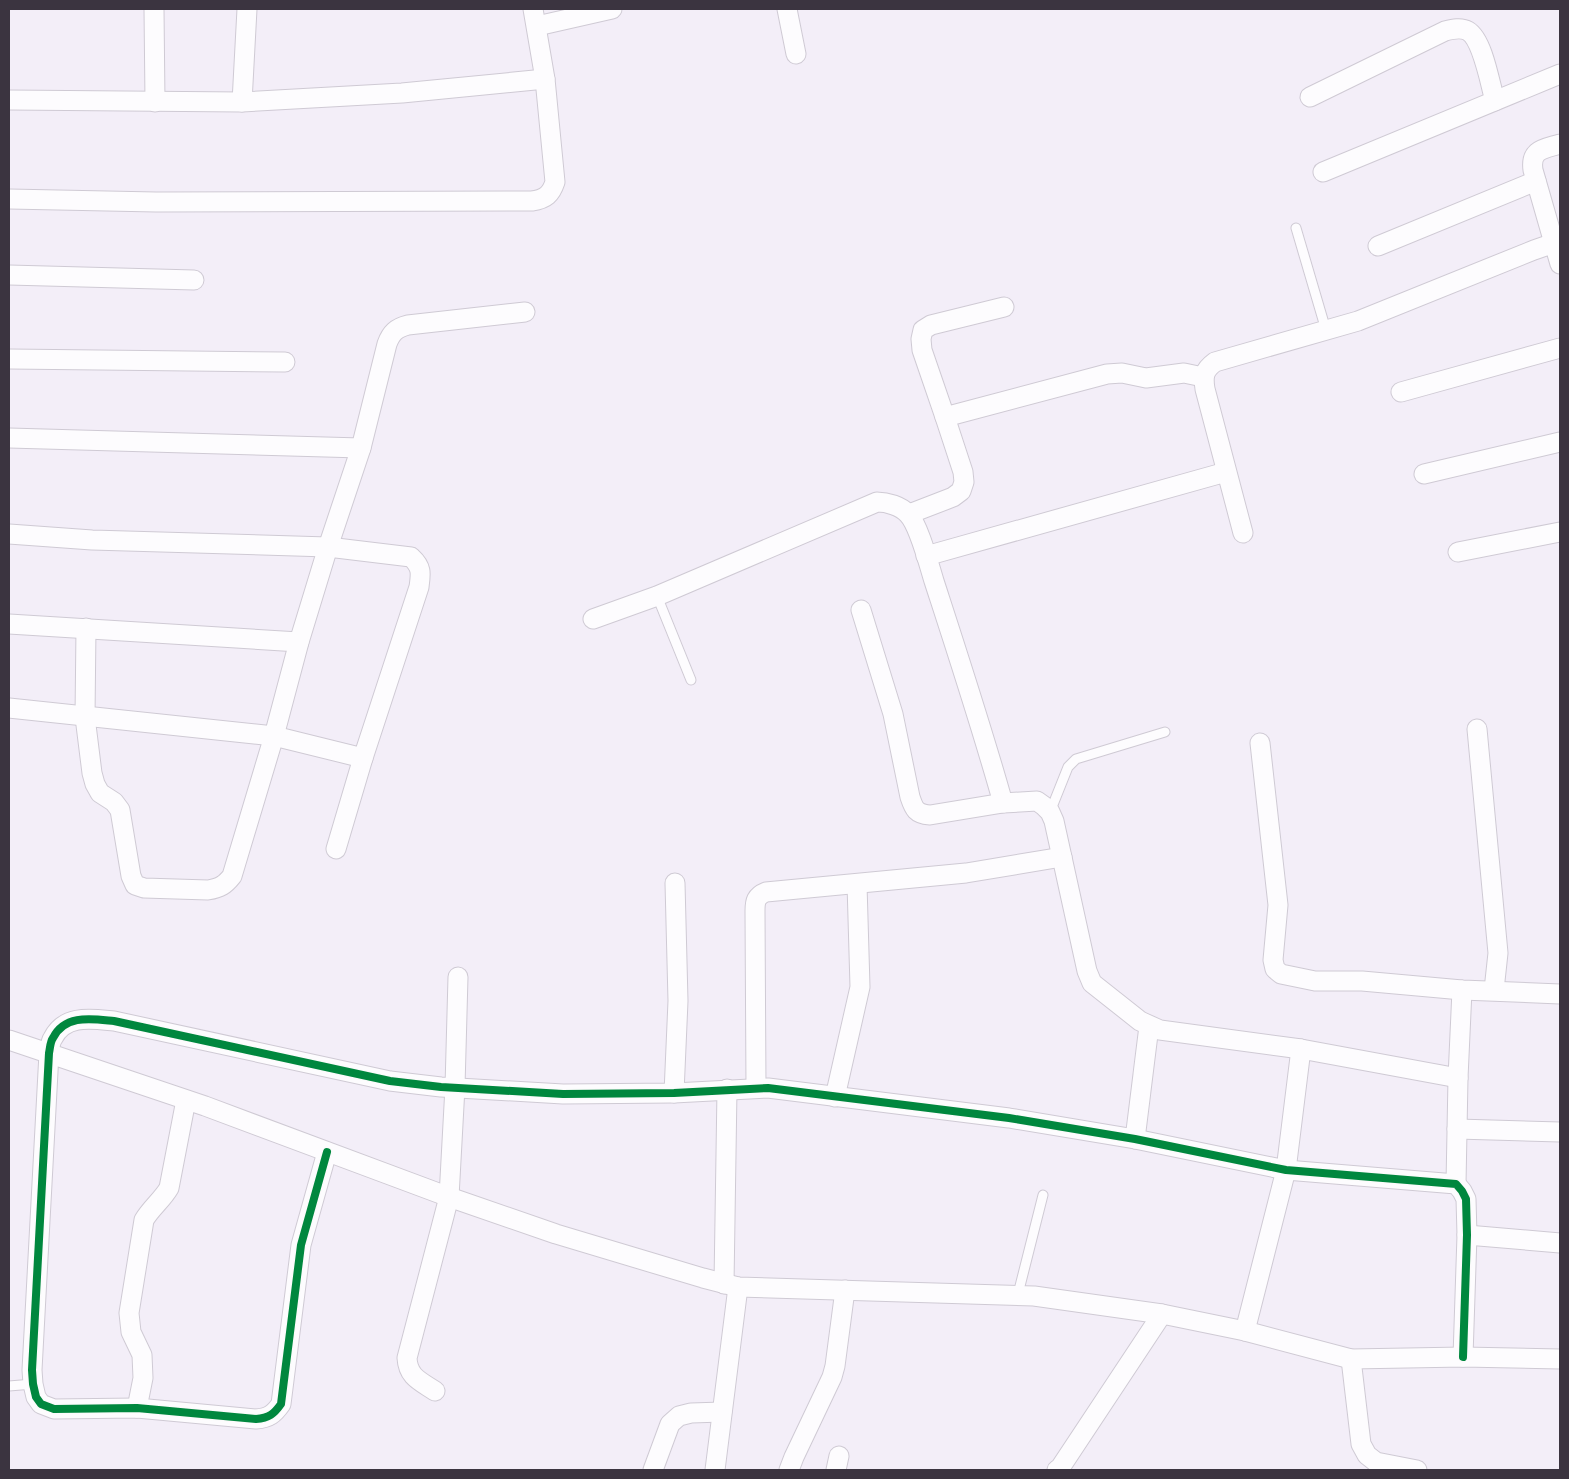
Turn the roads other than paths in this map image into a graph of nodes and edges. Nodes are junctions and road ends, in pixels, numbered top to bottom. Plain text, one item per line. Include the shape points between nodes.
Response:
1 (154, 9) edge
2 (247, 9) edge
3 (612, 9) edge
4 (787, 9) edge
5 (535, 18) edge
6 (796, 54) dead end
7 (1560, 74) edge
8 (546, 79) junction
9 (1310, 97) dead end
10 (9, 100) edge
11 (1495, 101) junction
12 (155, 102) junction
13 (242, 102) junction
14 (1560, 144) edge
15 (1323, 172) dead end
16 (1536, 181) junction
17 (9, 200) edge
18 (1296, 228) dead end
19 (1558, 242) edge
20 (1378, 246) dead end
21 (1560, 264) edge
22 (9, 275) edge
23 (194, 280) dead end
24 (1004, 307) dead end
25 (525, 312) dead end
26 (1326, 330) junction
27 (1560, 348) edge
28 (9, 359) edge
29 (285, 362) dead end
30 (1203, 377) junction
31 (1401, 392) dead end
32 (946, 417) junction
33 (9, 438) edge
34 (1560, 442) edge
35 (360, 448) junction
36 (1226, 472) junction
37 (1424, 474) dead end
38 (909, 514) junction
39 (1560, 532) edge
40 (1242, 533) dead end
41 (9, 534) edge
42 (328, 546) junction
43 (1458, 552) dead end
44 (926, 556) junction
45 (657, 596) junction
46 (860, 610) dead end
47 (593, 619) dead end
48 (9, 624) edge
49 (86, 628) junction
50 (299, 642) junction
51 (691, 680) dead end
52 (9, 708) edge
53 (85, 716) junction
54 (1477, 729) dead end
55 (1165, 732) dead end
56 (274, 736) junction
57 (1260, 743) dead end
58 (363, 758) junction
59 (1003, 803) junction
60 (1050, 812) junction
61 (336, 849) dead end
62 (1062, 857) junction
63 (675, 883) dead end
64 (857, 884) junction
65 (458, 977) dead end
66 (1462, 990) junction
67 (1494, 990) junction
68 (1560, 994) edge
69 (1149, 1026) junction
70 (10, 1044) edge
71 (1301, 1049) junction
72 (49, 1054) junction
73 (1458, 1078) junction
74 (455, 1087) junction
75 (756, 1088) junction
76 (728, 1089) junction
77 (674, 1093) junction
78 (835, 1097) junction
79 (186, 1100) junction
80 (1456, 1129) junction
81 (1560, 1132) edge
82 (1135, 1139) junction
83 (327, 1152) junction
84 (1286, 1170) junction
85 (1456, 1184) junction
86 (1043, 1195) dead end
87 (449, 1196) junction
88 (1467, 1235) junction
89 (1560, 1243) edge
90 (731, 1285) junction
91 (845, 1290) junction
92 (1018, 1294) junction
93 (1162, 1314) junction
94 (1245, 1331) junction
95 (1463, 1357) junction
96 (1560, 1359) edge
97 (1351, 1360) junction
98 (33, 1384) junction
99 (9, 1386) edge
100 (435, 1391) dead end
101 (137, 1408) junction
102 (722, 1412) junction
103 (653, 1470) edge
104 (715, 1470) edge
105 (789, 1470) edge
106 (1057, 1470) edge
107 (1417, 1470) edge

1 - 12 street
2 - 13 street
3 - 5 street
4 - 6 street
5 - 8 street
7 - 11 street
8 - 13 street via 402,93
8 - 17 street via 555,182 552,192 542,199
9 - 11 street via 1456,28 1467,30 1474,36
10 - 12 street
11 - 15 street
12 - 13 street
14 - 16 street via 1536,152 1531,160
16 - 19 street
16 - 20 street
18 - 26 lane
19 - 21 street
19 - 26 street via 1364,319
22 - 23 street
24 - 32 street via 931,325 923,330 922,350
25 - 35 street via 408,325 391,334
26 - 30 street via 1215,362
27 - 31 street
28 - 29 street
30 - 32 street via 1184,373 1146,378 1122,373 1107,374
30 - 36 street
32 - 38 street via 963,472 961,491
33 - 35 street
34 - 37 street
35 - 42 street
36 - 40 street
36 - 44 street
38 - 44 street
38 - 45 street via 877,502
39 - 43 street
41 - 42 street via 92,540
42 - 50 street
42 - 58 street via 411,558 418,564 421,575
44 - 59 street
45 - 47 street
45 - 51 lane
46 - 59 street via 893,714 914,807 920,814 930,815
48 - 49 street
49 - 50 street
49 - 53 street
50 - 56 street
52 - 53 street
53 - 56 street
53 - 56 street via 95,784 100,793 120,810 131,876 136,885 144,888 208,890 226,885 232,876
54 - 67 street via 1498,953
55 - 60 lane via 1076,759 1068,767
56 - 58 street
57 - 66 street via 1278,905 1273,960 1276,969 1281,974 1315,981 1362,981
58 - 61 street
59 - 60 street via 1037,802
60 - 62 street
62 - 64 street via 966,873
62 - 69 street via 1092,983
63 - 77 street via 678,1001
64 - 75 street via 766,892 755,902
64 - 78 street via 860,987
65 - 74 street
66 - 67 street
66 - 73 street
67 - 68 street
69 - 71 street
69 - 82 street
70 - 72 street
71 - 73 street
71 - 84 street
72 - 74 street via 52,1038 60,1029 74,1020 99,1019 376,1079
72 - 79 street
72 - 98 street
73 - 80 street
74 - 77 street via 563,1094
74 - 87 street
75 - 76 street
75 - 78 street
76 - 77 street
76 - 90 street
78 - 82 street via 1009,1118
79 - 83 street
79 - 101 street via 169,1188 144,1220 129,1313 131,1332 142,1355 143,1378
80 - 81 street
80 - 85 street
82 - 84 street
83 - 87 street
83 - 101 street via 301,1245 281,1404 275,1413 266,1419 256,1419
84 - 85 street
84 - 94 street
85 - 88 street via 1466,1199
86 - 92 lane
87 - 90 street via 556,1234
87 - 100 street via 406,1358 414,1377
88 - 89 street
88 - 95 street
90 - 91 street
90 - 102 street
91 - 92 street
91 - 105 street via 832,1377
92 - 93 street
93 - 94 street
93 - 106 street
94 - 97 street
95 - 96 street
95 - 97 street
97 - 107 street via 1361,1444 1367,1455 1376,1462
98 - 99 lane
98 - 101 street via 41,1404 54,1409
102 - 103 street via 692,1412 674,1420
102 - 104 street

